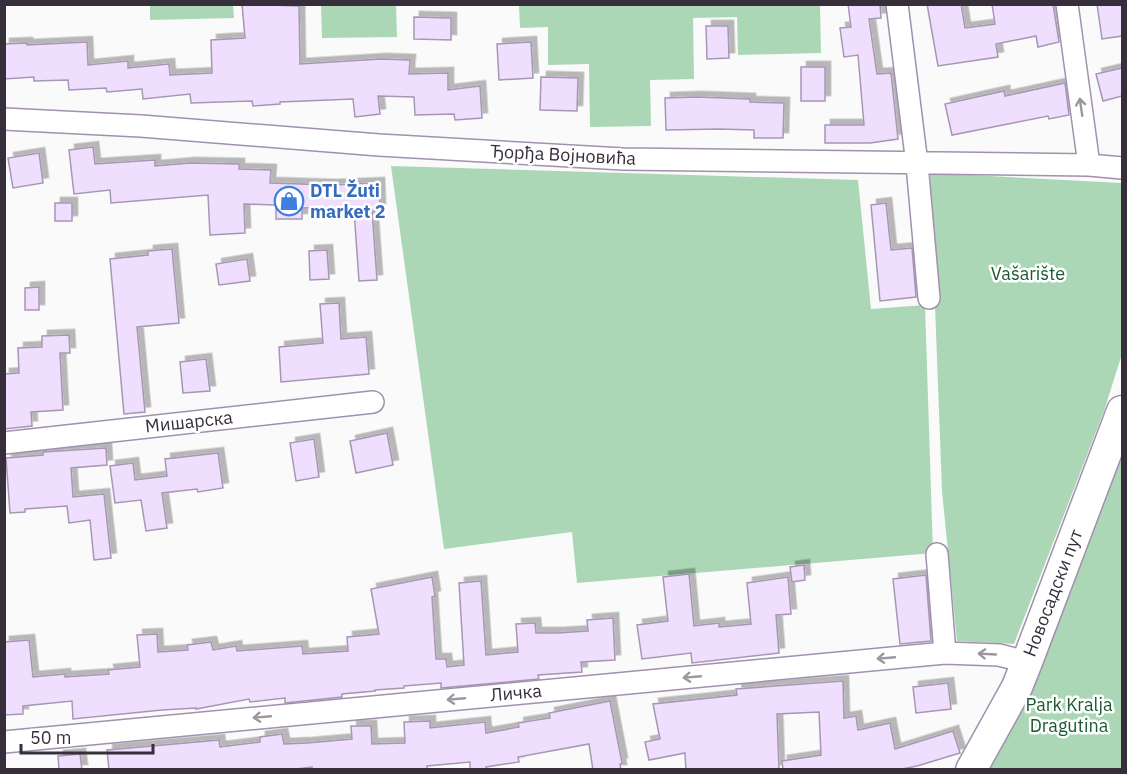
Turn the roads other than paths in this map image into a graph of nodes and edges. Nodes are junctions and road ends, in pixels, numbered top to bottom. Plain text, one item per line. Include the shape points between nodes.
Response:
1 (897, 4) edge
2 (1067, 4) edge
3 (4, 119) edge
4 (917, 164) junction
5 (1089, 165) junction
6 (1122, 168) edge
7 (929, 298) dead end
8 (373, 402) dead end
9 (1122, 411) edge
10 (4, 443) edge
11 (937, 554) dead end
12 (945, 653) junction
13 (1027, 662) junction
14 (4, 742) edge
15 (971, 770) edge

1 - 4 street
5 -> 2 street
3 - 4 street, Ђорђа Војновића via 623,159
4 - 5 street, Ђорђа Војновића
4 - 7 street
5 - 6 street, Ђорђа Војновића
8 - 10 street, Мишарска
9 - 13 main road, Новосадски пут
11 - 12 street
13 -> 12 street, Личка via 999,655
12 -> 14 street, Личка
13 - 15 main road, Новосадски пут

